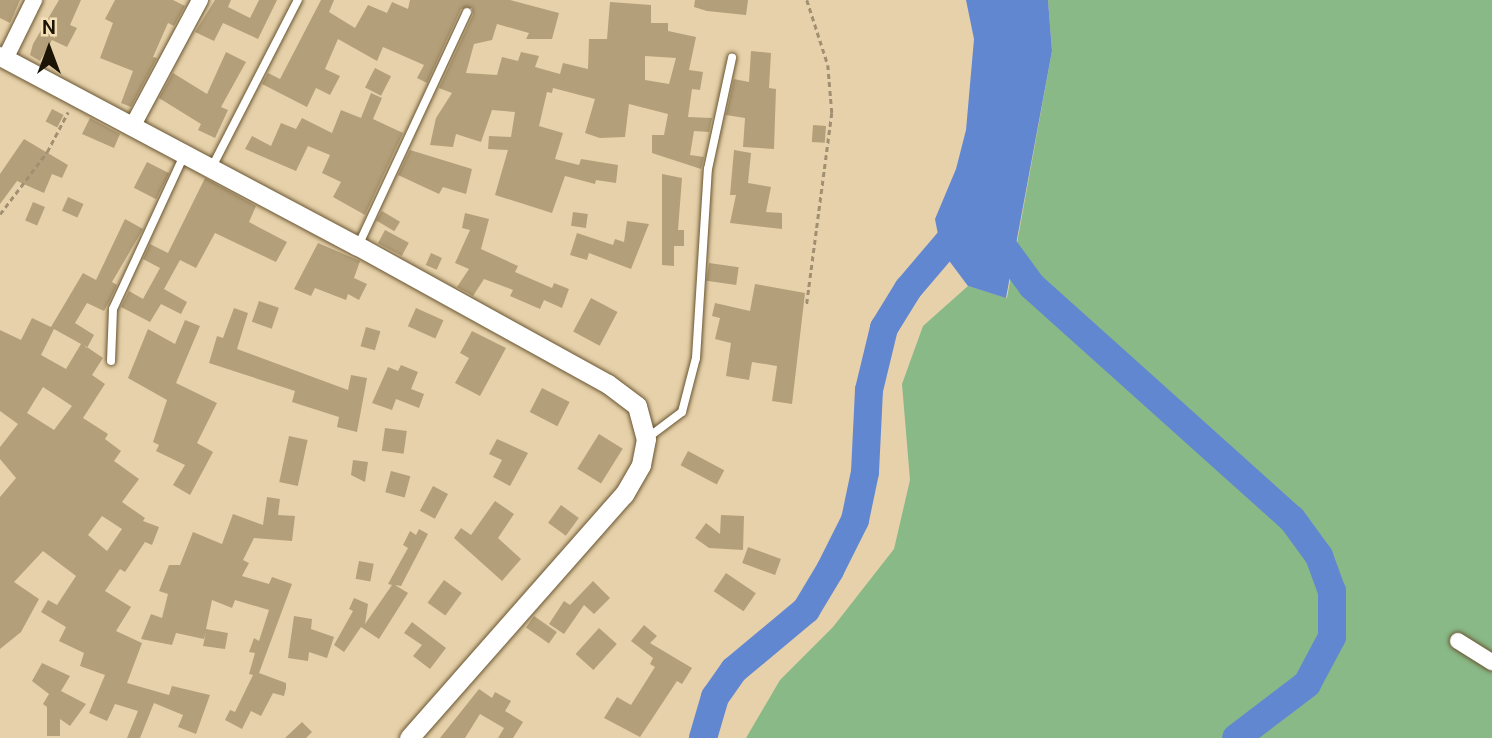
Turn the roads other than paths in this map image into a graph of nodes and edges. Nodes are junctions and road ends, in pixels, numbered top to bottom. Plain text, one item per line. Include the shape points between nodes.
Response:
1 (34, 0) edge
2 (200, 0) edge
3 (298, 0) edge
4 (467, 12) dead end
5 (3, 57) edge
6 (732, 58) dead end
7 (132, 127) junction
8 (184, 155) junction
9 (211, 170) junction
10 (358, 246) junction
11 (111, 360) dead end
12 (646, 439) junction
13 (1458, 642) dead end
14 (1492, 662) edge
15 (409, 738) edge

1 - 5 street
2 - 7 street
3 - 9 lane
4 - 10 lane
5 - 7 street
6 - 12 lane via 709,169 695,358 682,412
7 - 8 street
8 - 9 street
8 - 11 lane via 114,309
9 - 10 street
10 - 12 street via 608,384 637,407
12 - 15 street via 641,465 624,494
13 - 14 street

